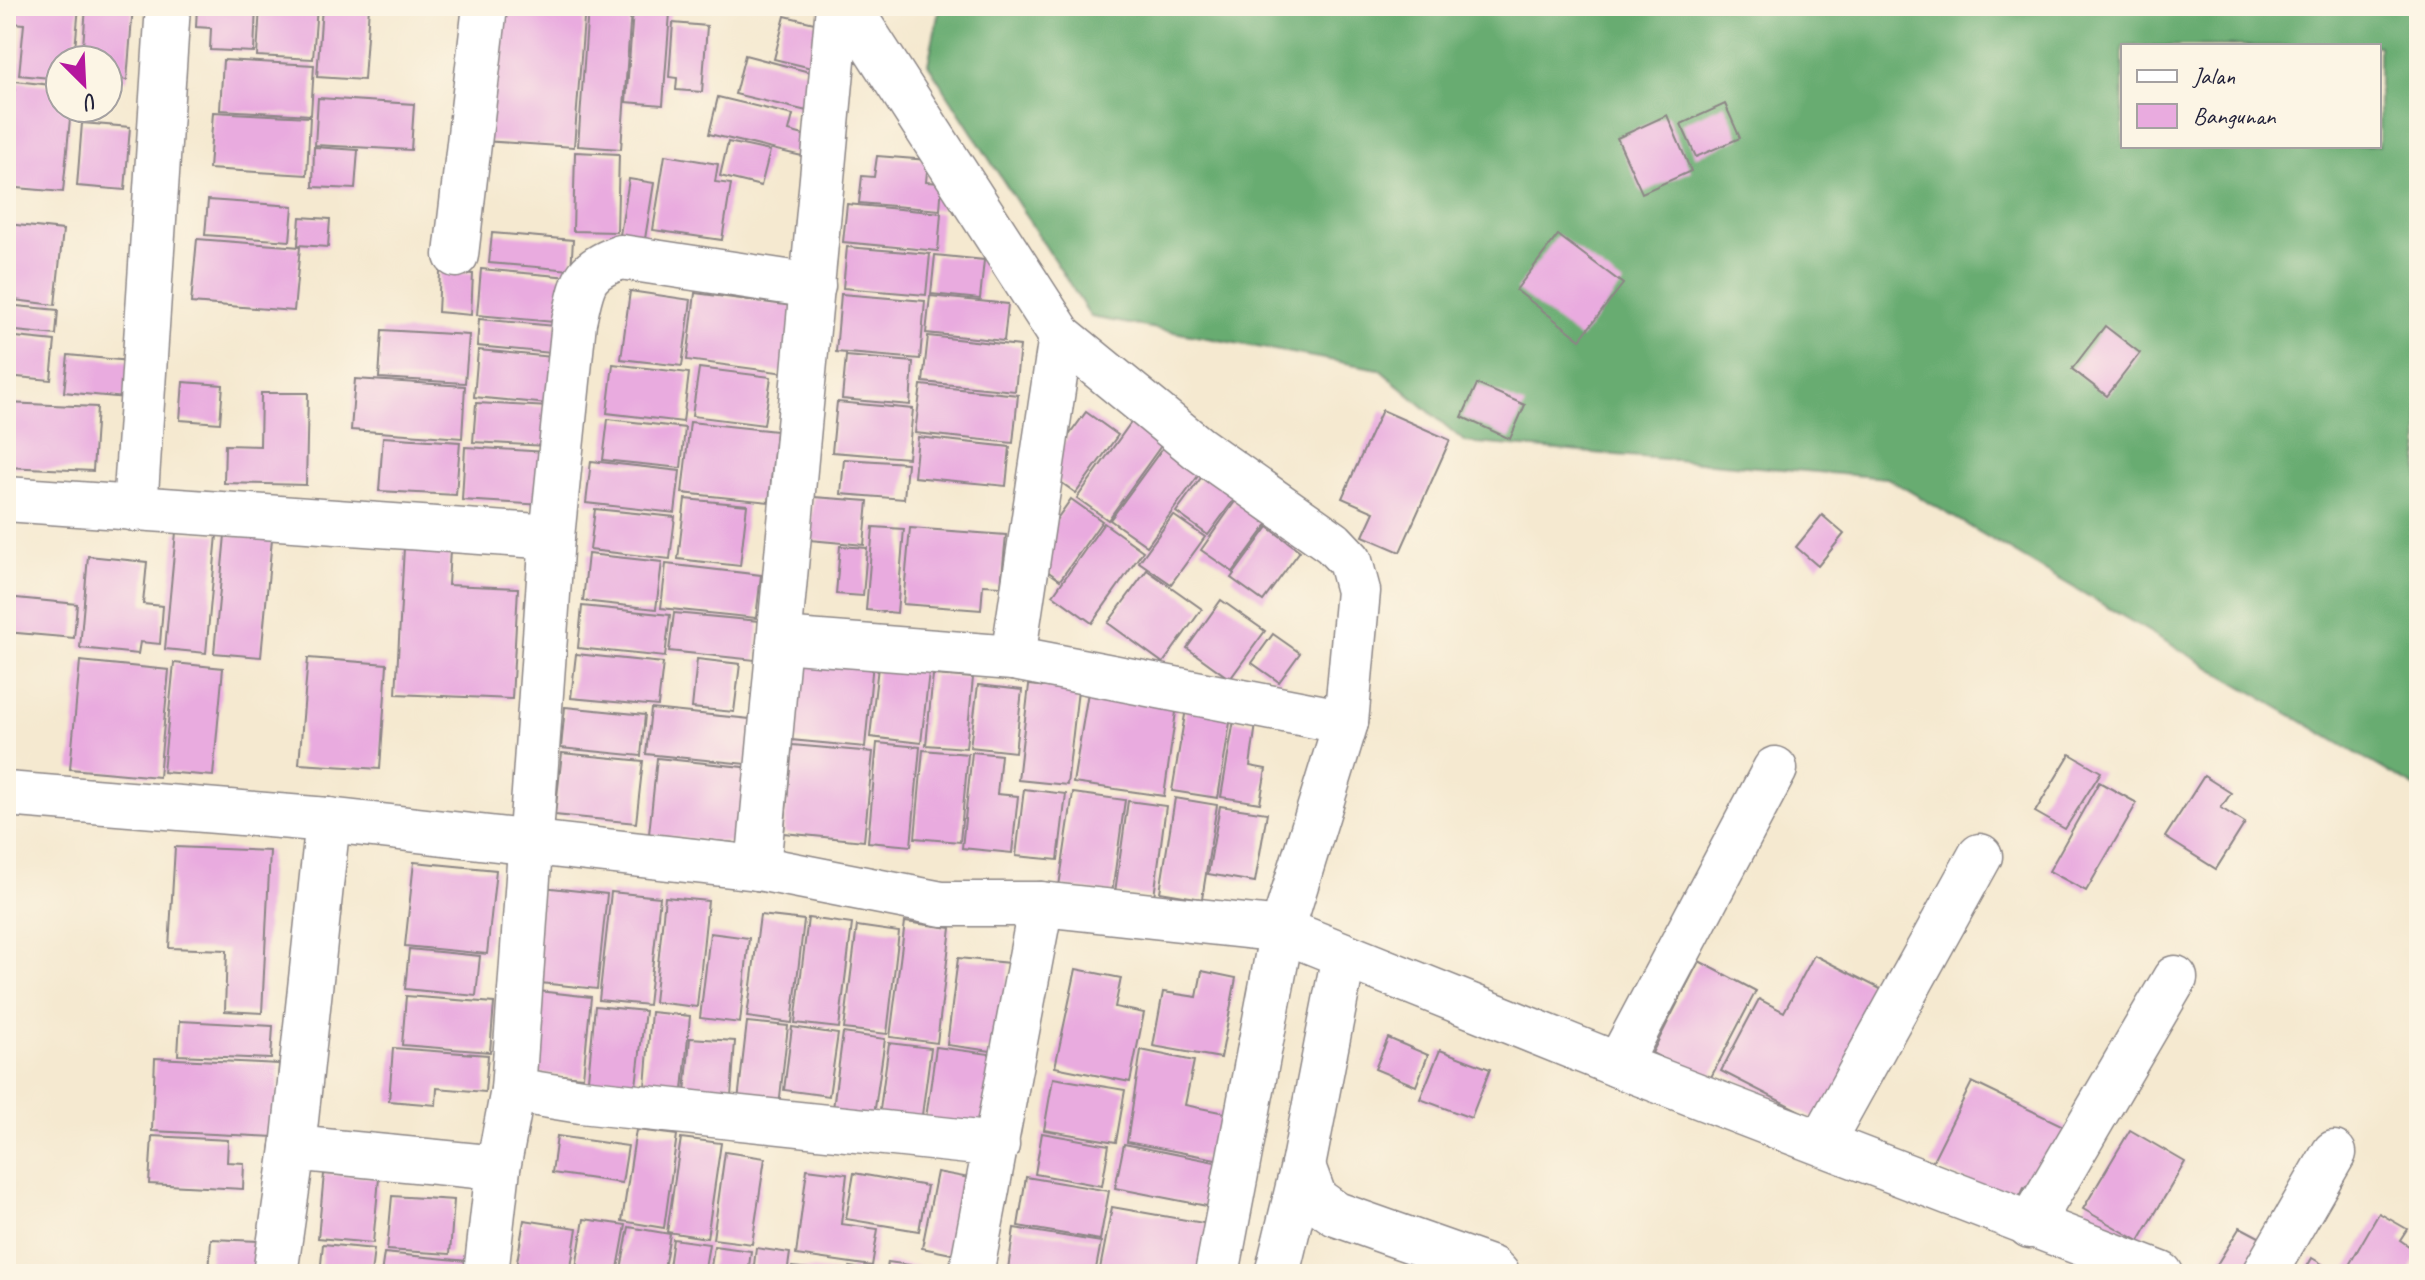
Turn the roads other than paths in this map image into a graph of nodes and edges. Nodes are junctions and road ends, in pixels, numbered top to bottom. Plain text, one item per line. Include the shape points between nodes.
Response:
1 (168, 6) edge
2 (485, 6) edge
3 (838, 6) edge
4 (848, 6) edge
5 (456, 255) dead end
6 (813, 286) junction
7 (1061, 336) junction
8 (6, 499) edge
9 (135, 509) junction
10 (552, 537) junction
11 (781, 640) junction
12 (1013, 658) junction
13 (1346, 722) junction
14 (1775, 769) dead end
15 (6, 794) edge
16 (328, 820) junction
17 (533, 844) junction
18 (1980, 856) dead end
19 (758, 868) junction
20 (1041, 904) junction
21 (1282, 930) junction
22 (1344, 955) junction
23 (2175, 978) dead end
24 (1618, 1065) junction
25 (513, 1090) junction
26 (1822, 1142) junction
27 (997, 1145) junction
28 (293, 1148) junction
29 (2334, 1153) dead end
30 (1303, 1166) junction
31 (498, 1168) junction
32 (2030, 1226) junction
33 (275, 1274) edge
34 (486, 1274) edge
35 (971, 1274) edge
36 (1217, 1274) edge
37 (1277, 1274) edge
38 (1497, 1274) edge
39 (2161, 1274) edge
40 (2264, 1274) edge

1 - 9 street
2 - 5 street
3 - 6 street
4 - 7 street
6 - 10 street via 621,257 596,266 581,289 574,322
6 - 11 street
7 - 12 street
7 - 13 street via 1198,448 1333,543 1350,561 1358,591
8 - 9 street
9 - 10 street
10 - 17 street
11 - 12 street
11 - 19 street
12 - 13 street
13 - 21 street
14 - 24 street
15 - 16 street
16 - 17 street
16 - 28 street
17 - 19 street
17 - 25 street
18 - 26 street
19 - 20 street via 942,904
20 - 21 street
20 - 27 street
21 - 22 street
21 - 36 street
22 - 24 street
22 - 30 street
23 - 32 street
24 - 26 street
25 - 27 street
25 - 31 street
26 - 32 street
27 - 35 street
28 - 31 street
28 - 33 street
29 - 40 street
30 - 37 street
30 - 38 street via 1315,1199 1336,1214
31 - 34 street
32 - 39 street

